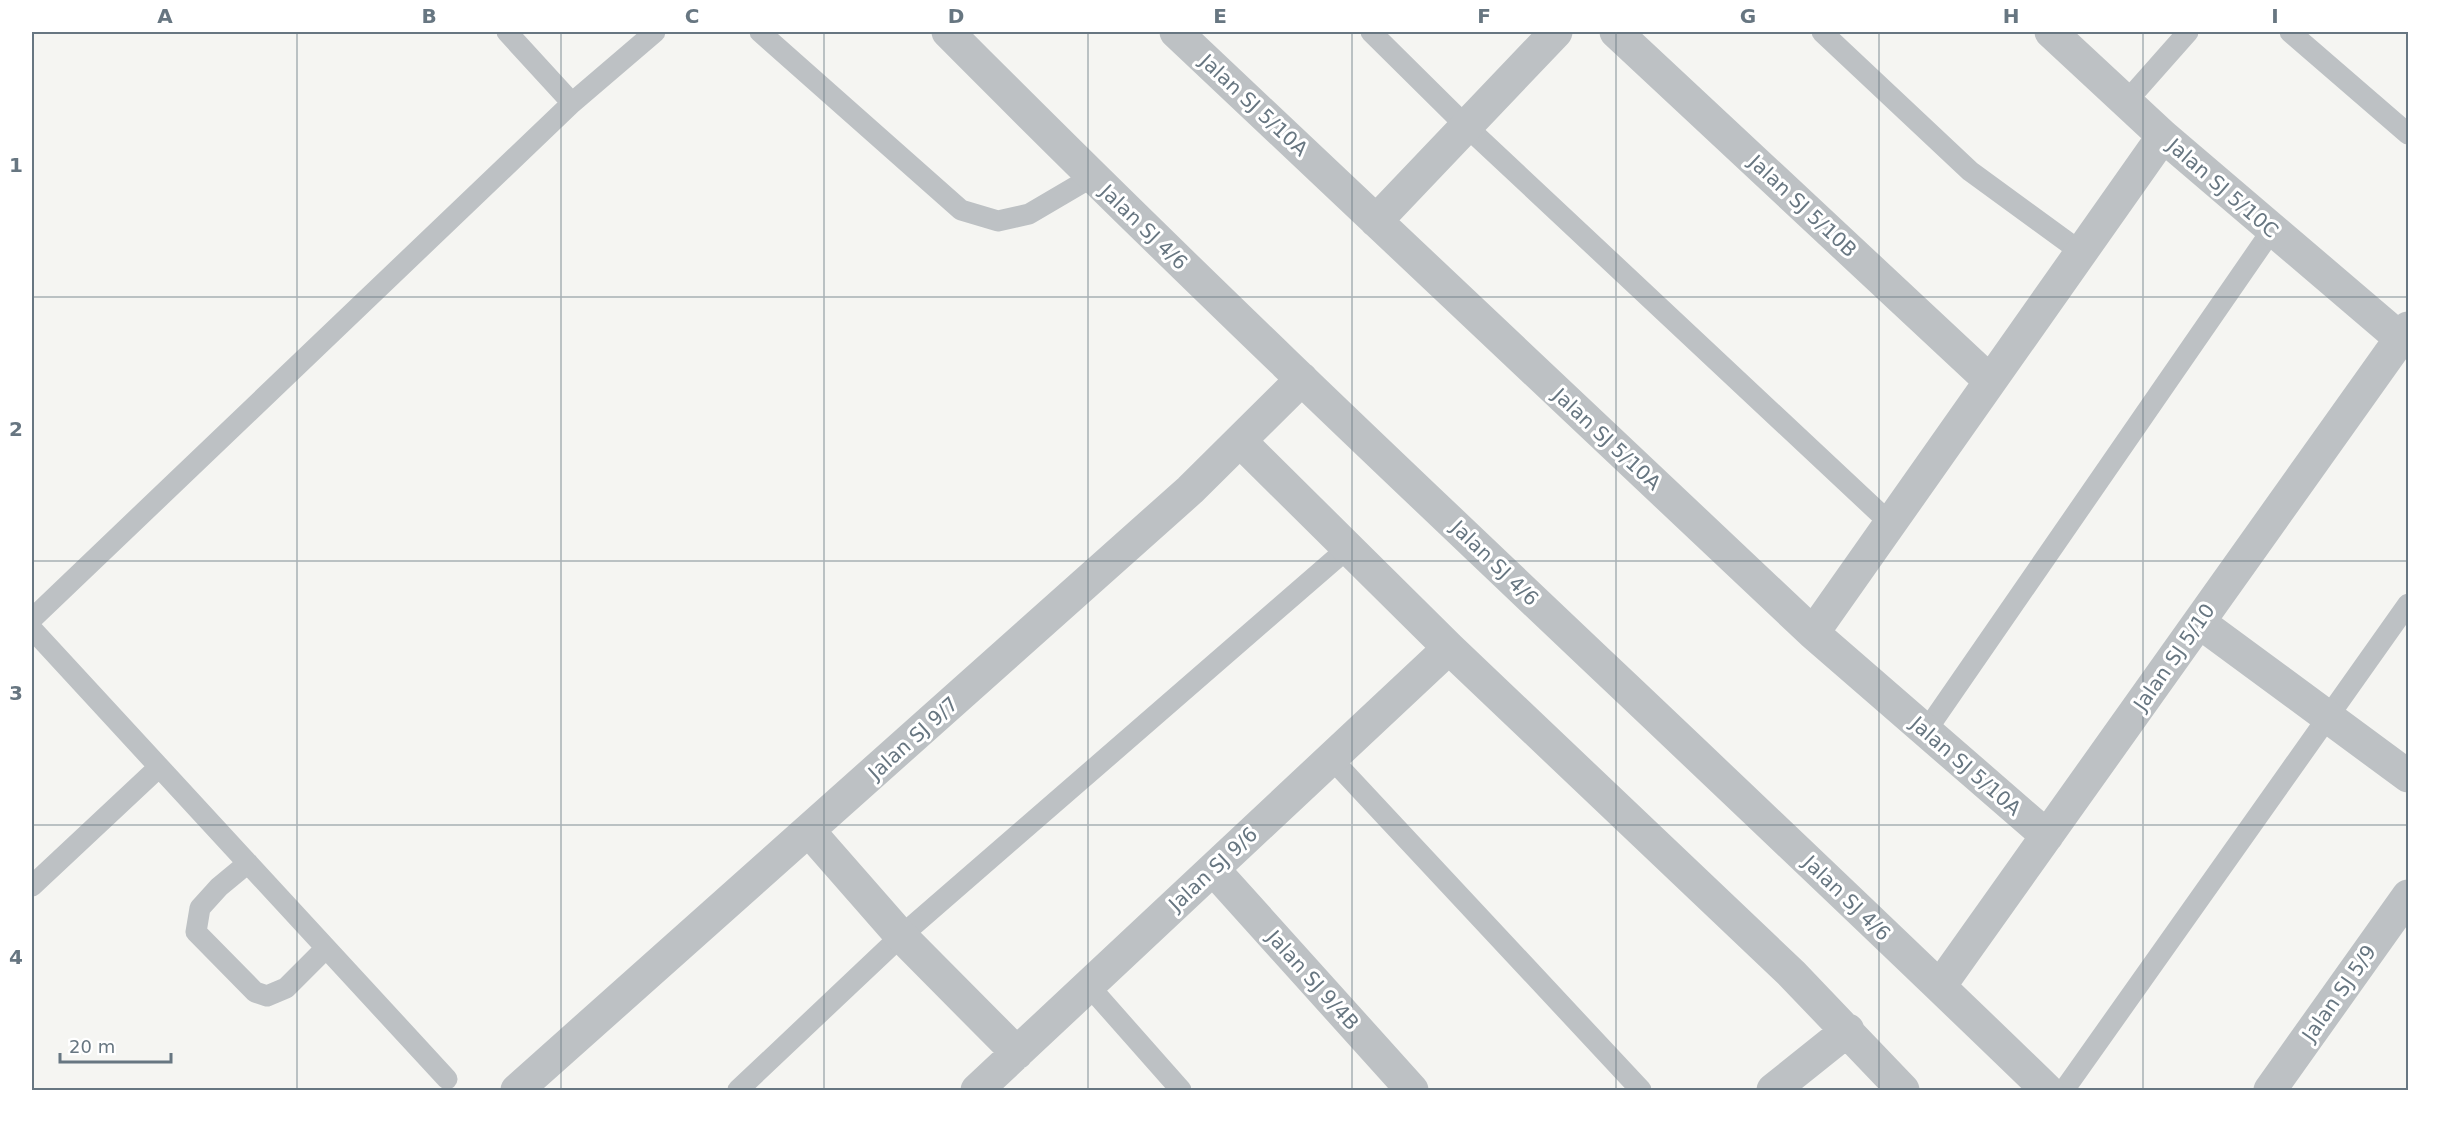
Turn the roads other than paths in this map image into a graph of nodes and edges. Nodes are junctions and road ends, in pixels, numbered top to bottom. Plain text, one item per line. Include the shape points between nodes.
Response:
1 (507, 32) edge
2 (655, 32) edge
3 (760, 32) edge
4 (948, 32) edge
5 (1176, 32) edge
6 (1371, 32) edge
7 (1556, 32) edge
8 (1616, 32) edge
9 (1822, 32) edge
10 (2051, 32) edge
11 (2188, 32) edge
12 (2290, 32) edge
13 (2126, 102) junction
14 (573, 103) junction
15 (1467, 127) junction
16 (2409, 134) edge
17 (2163, 136) junction
18 (1092, 177) junction
19 (1376, 221) junction
20 (2272, 230) junction
21 (2081, 252) junction
22 (2404, 333) edge
23 (1302, 379) junction
24 (1990, 381) junction
25 (1240, 441) junction
26 (1890, 522) junction
27 (1348, 548) junction
28 (2409, 604) edge
29 (32, 619) edge
30 (2199, 622) junction
31 (32, 629) edge
32 (1813, 633) junction
33 (1449, 648) junction
34 (2327, 716) junction
35 (1926, 731) junction
36 (1331, 758) junction
37 (158, 768) junction
38 (2409, 776) edge
39 (809, 831) junction
40 (2047, 836) junction
41 (248, 863) junction
42 (1214, 869) junction
43 (32, 886) edge
44 (2409, 896) edge
45 (902, 936) junction
46 (326, 948) junction
47 (1089, 986) junction
48 (1940, 986) junction
49 (1848, 1030) junction
50 (1017, 1053) junction
51 (447, 1079) dead end
52 (517, 1090) edge
53 (738, 1090) edge
54 (977, 1090) edge
55 (1181, 1090) edge
56 (1412, 1090) edge
57 (1641, 1090) edge
58 (1773, 1090) edge
59 (1903, 1090) edge
60 (2047, 1090) edge
61 (2064, 1090) edge
62 (2270, 1090) edge

1 - 14 lane
2 - 14 lane
3 - 18 lane via 961,210 998,221 1029,214
4 - 18 street, Jalan SJ 4/6
5 - 19 street, Jalan SJ 5/10A
6 - 15 lane
7 - 15 street
8 - 24 street, Jalan SJ 5/10B
9 - 21 lane via 1970,171
10 - 13 street, Jalan SJ 5/10C
11 - 13 lane
12 - 16 lane
13 - 17 street, Jalan SJ 5/10C
14 - 29 lane
15 - 19 street
15 - 26 lane
17 - 20 street, Jalan SJ 5/10C
17 - 21 street
18 - 23 street, Jalan SJ 4/6
19 - 32 street, Jalan SJ 5/10A
20 - 22 street, Jalan SJ 5/10C
20 - 35 lane
21 - 24 street
22 - 30 street, Jalan SJ 5/10
23 - 25 street, Jalan SJ 9/7
23 - 48 street, Jalan SJ 4/6
24 - 26 street
25 - 27 street
25 - 39 street, Jalan SJ 9/7
26 - 32 street
27 - 33 street
27 - 45 lane
28 - 34 lane
30 - 34 street
30 - 40 street, Jalan SJ 5/10
31 - 37 lane
32 - 35 street, Jalan SJ 5/10A
33 - 36 street, Jalan SJ 9/6
33 - 49 street
34 - 38 street
34 - 61 lane
35 - 40 street, Jalan SJ 5/10A
36 - 42 street, Jalan SJ 9/6
36 - 57 lane
37 - 41 lane
37 - 43 lane
39 - 45 street
39 - 52 street, Jalan SJ 9/7
40 - 48 street, Jalan SJ 5/10
41 - 46 lane
41 - 46 lane via 200,908 195,932 255,992 267,996 286,988
42 - 47 street, Jalan SJ 9/6
42 - 56 street, Jalan SJ 9/4B
44 - 62 street, Jalan SJ 5/9
45 - 50 street
45 - 53 lane
46 - 51 lane
47 - 50 street, Jalan SJ 9/6
47 - 55 lane
48 - 60 street, Jalan SJ 4/6
49 - 58 street
49 - 59 street
50 - 54 street, Jalan SJ 9/6

